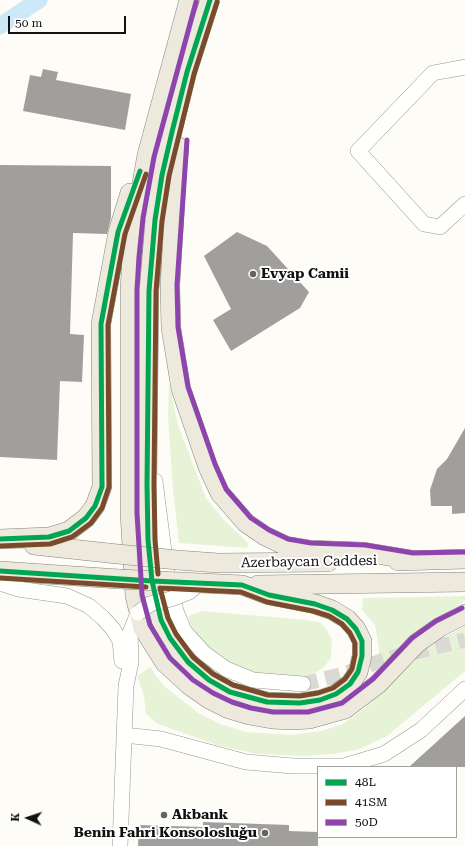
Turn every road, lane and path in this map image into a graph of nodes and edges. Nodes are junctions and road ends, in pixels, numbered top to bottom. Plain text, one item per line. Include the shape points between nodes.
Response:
1 (189, 0) edge
2 (210, 0) edge
3 (465, 67) edge
4 (187, 72) junction
5 (147, 155) junction
6 (465, 204) edge
7 (149, 415) junction
8 (0, 539) edge
9 (465, 559) edge
10 (412, 560) junction
11 (0, 571) edge
12 (465, 582) edge
13 (0, 583) edge
14 (200, 583) junction
15 (242, 585) junction
16 (465, 614) edge
17 (303, 684) tunnel mouth
18 (126, 686) junction
19 (465, 689) edge
20 (124, 735) junction
21 (120, 846) edge

1 - 5 main road
2 - 4 main road
3 - 6 street via 433,73 358,152 424,224 440,227
4 - 7 main road via 162,175 155,220 149,291
4 - 10 main road via 184,116 176,167 170,285 172,328 181,389 208,467 220,493 246,524 264,536 286,546 310,550 364,552
5 - 8 main road via 118,232 101,324 102,487 86,518 69,531 49,537
5 - 16 main road via 136,217 130,290 130,513 135,596 143,628 165,663 209,699 229,709 272,719 309,719 345,709 360,700 417,644 440,627
7 - 15 main road via 148,540 153,590 161,620 170,638 188,662 209,680 247,698 267,702 300,703 336,694 350,684 358,672 362,641 347,619 315,604
7 - 17 street via 167,576 184,631 204,653 226,669 253,680
8 - 10 main road, Azerbaycan Caddesi, bridge via 26,544 218,563
9 - 10 main road, Azerbaycan Caddesi
11 - 14 main road, bridge
12 - 15 main road, Azerbaycan Caddesi
13 - 18 street via 18,589 67,596 89,606 103,618 120,641
14 - 15 main road
14 - 18 street, bridge via 189,592 150,604 138,613 130,633 131,662
18 - 20 street
19 - 20 street via 421,730 384,754 344,766 293,766 246,762 161,739
20 - 21 street

